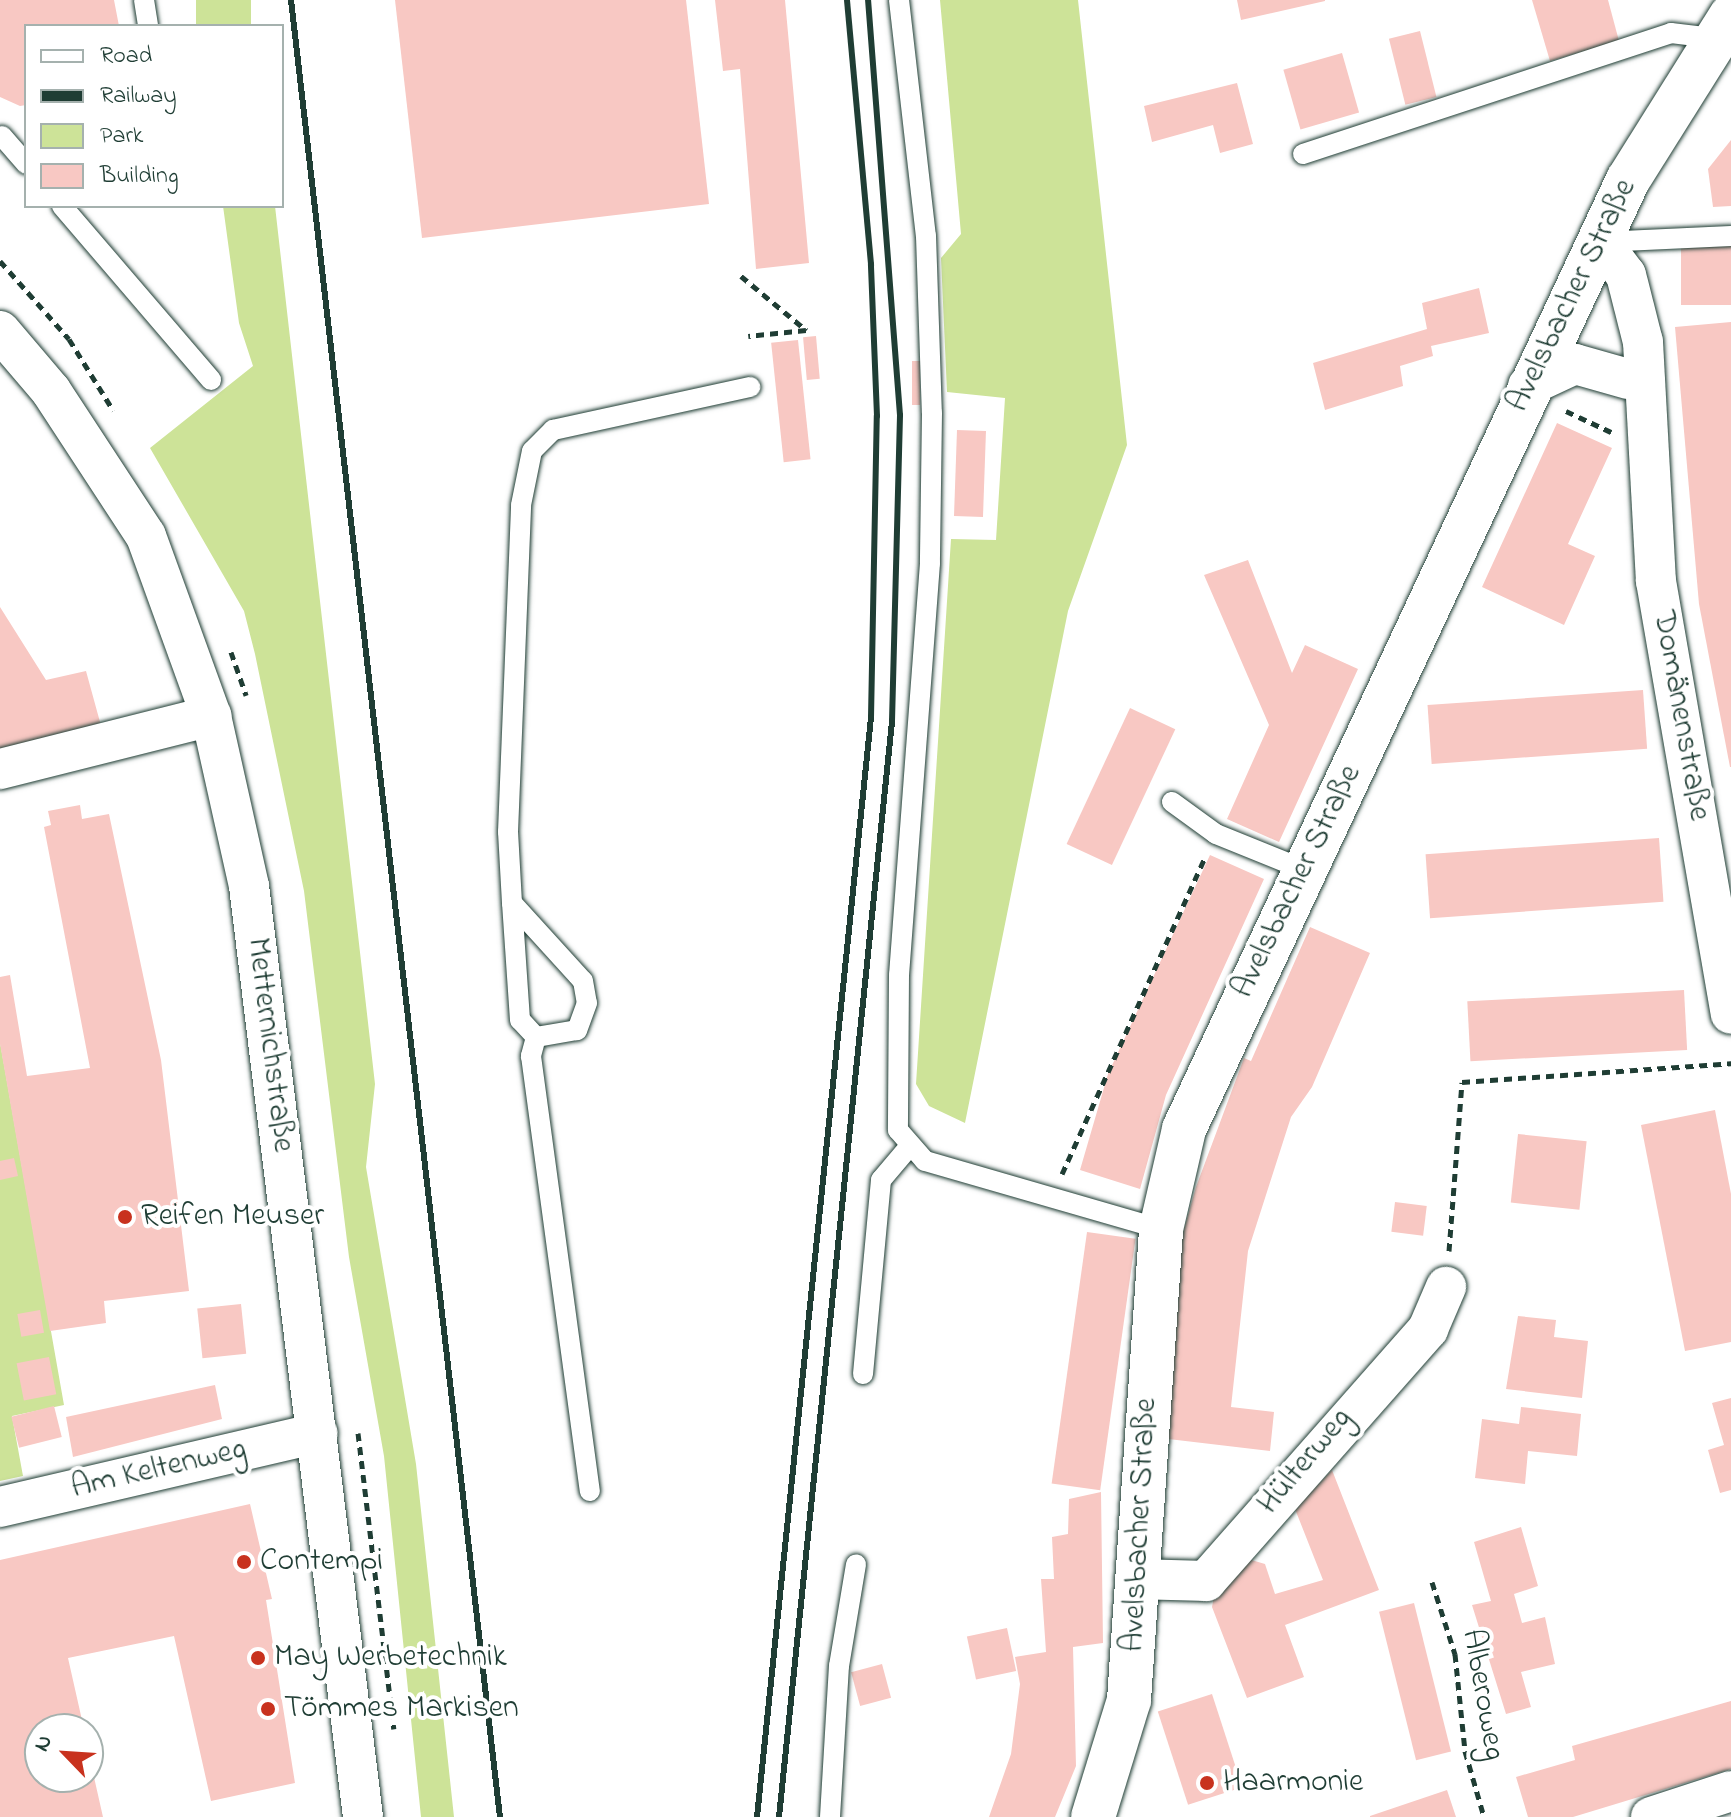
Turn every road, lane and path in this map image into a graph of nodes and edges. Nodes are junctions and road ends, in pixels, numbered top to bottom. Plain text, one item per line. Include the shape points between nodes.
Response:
1 (144, 0) edge
2 (899, 0) edge
3 (148, 24) edge
4 (1722, 27) edge
5 (24, 133) edge
6 (1, 135) edge
7 (1303, 154) dead end
8 (24, 162) edge
9 (64, 208) edge
10 (1731, 236) edge
11 (1601, 242) junction
12 (741, 276) dead end
13 (0, 331) edge
14 (748, 336) dead end
15 (1628, 379) junction
16 (211, 380) dead end
17 (750, 387) dead end
18 (1539, 395) junction
19 (1632, 421) junction
20 (211, 716) junction
21 (0, 769) edge
22 (1172, 802) dead end
23 (1216, 834) junction
24 (1305, 870) junction
25 (512, 903) junction
26 (1731, 1014) edge
27 (536, 1037) junction
28 (1731, 1063) edge
29 (1069, 1145) dead end
30 (908, 1148) junction
31 (1161, 1229) junction
32 (1446, 1287) joint
33 (863, 1374) dead end
34 (318, 1433) junction
35 (590, 1491) dead end
36 (0, 1507) edge
37 (856, 1564) dead end
38 (1136, 1579) junction
39 (1432, 1582) dead end
40 (1731, 1791) edge
41 (363, 1817) edge
42 (830, 1817) edge
43 (1093, 1817) edge
44 (1484, 1817) edge
45 (1651, 1817) edge

1 - 3 lane
2 - 30 lane via 926,236 932,413 930,563 894,1091
4 - 7 lane via 1671,33
4 - 11 main road, Avelsbacher Straße via 1658,124
5 - 6 lane
6 - 8 lane
9 - 16 lane
10 - 11 lane
11 - 15 street, Domänenstraße via 1605,295
11 - 18 main road, Avelsbacher Straße
11 - 19 street, Domänenstraße via 1626,275 1643,342
12 - 14 path via 806,330
13 - 20 street, Metternichstraße via 51,391 146,536
15 - 18 street via 1575,364
15 - 19 street, Domänenstraße
17 - 25 lane via 553,430 532,451 521,505
18 - 19 path via 1619,436
18 - 24 main road, Avelsbacher Straße
19 - 26 street, Domänenstraße
20 - 21 street
20 - 34 street, Metternichstraße via 249,886
22 - 23 lane
23 - 24 lane
23 - 29 path
24 - 31 main road, Avelsbacher Straße via 1198,1092
25 - 27 lane via 520,1020
25 - 27 lane via 583,981 587,1003 577,1030
27 - 35 lane via 531,1056
28 - 32 path via 1462,1082
30 - 31 lane via 925,1161 1022,1193
30 - 33 lane via 881,1180
31 - 38 main road, Avelsbacher Straße
32 - 38 street, Hülterweg via 1428,1329 1206,1581
34 - 36 street, Am Keltenweg
34 - 41 street, Metternichstraße
37 - 42 lane via 839,1666
38 - 43 main road, Avelsbacher Straße via 1129,1700
39 - 44 path, Alberoweg via 1455,1654 1465,1751
40 - 45 street

